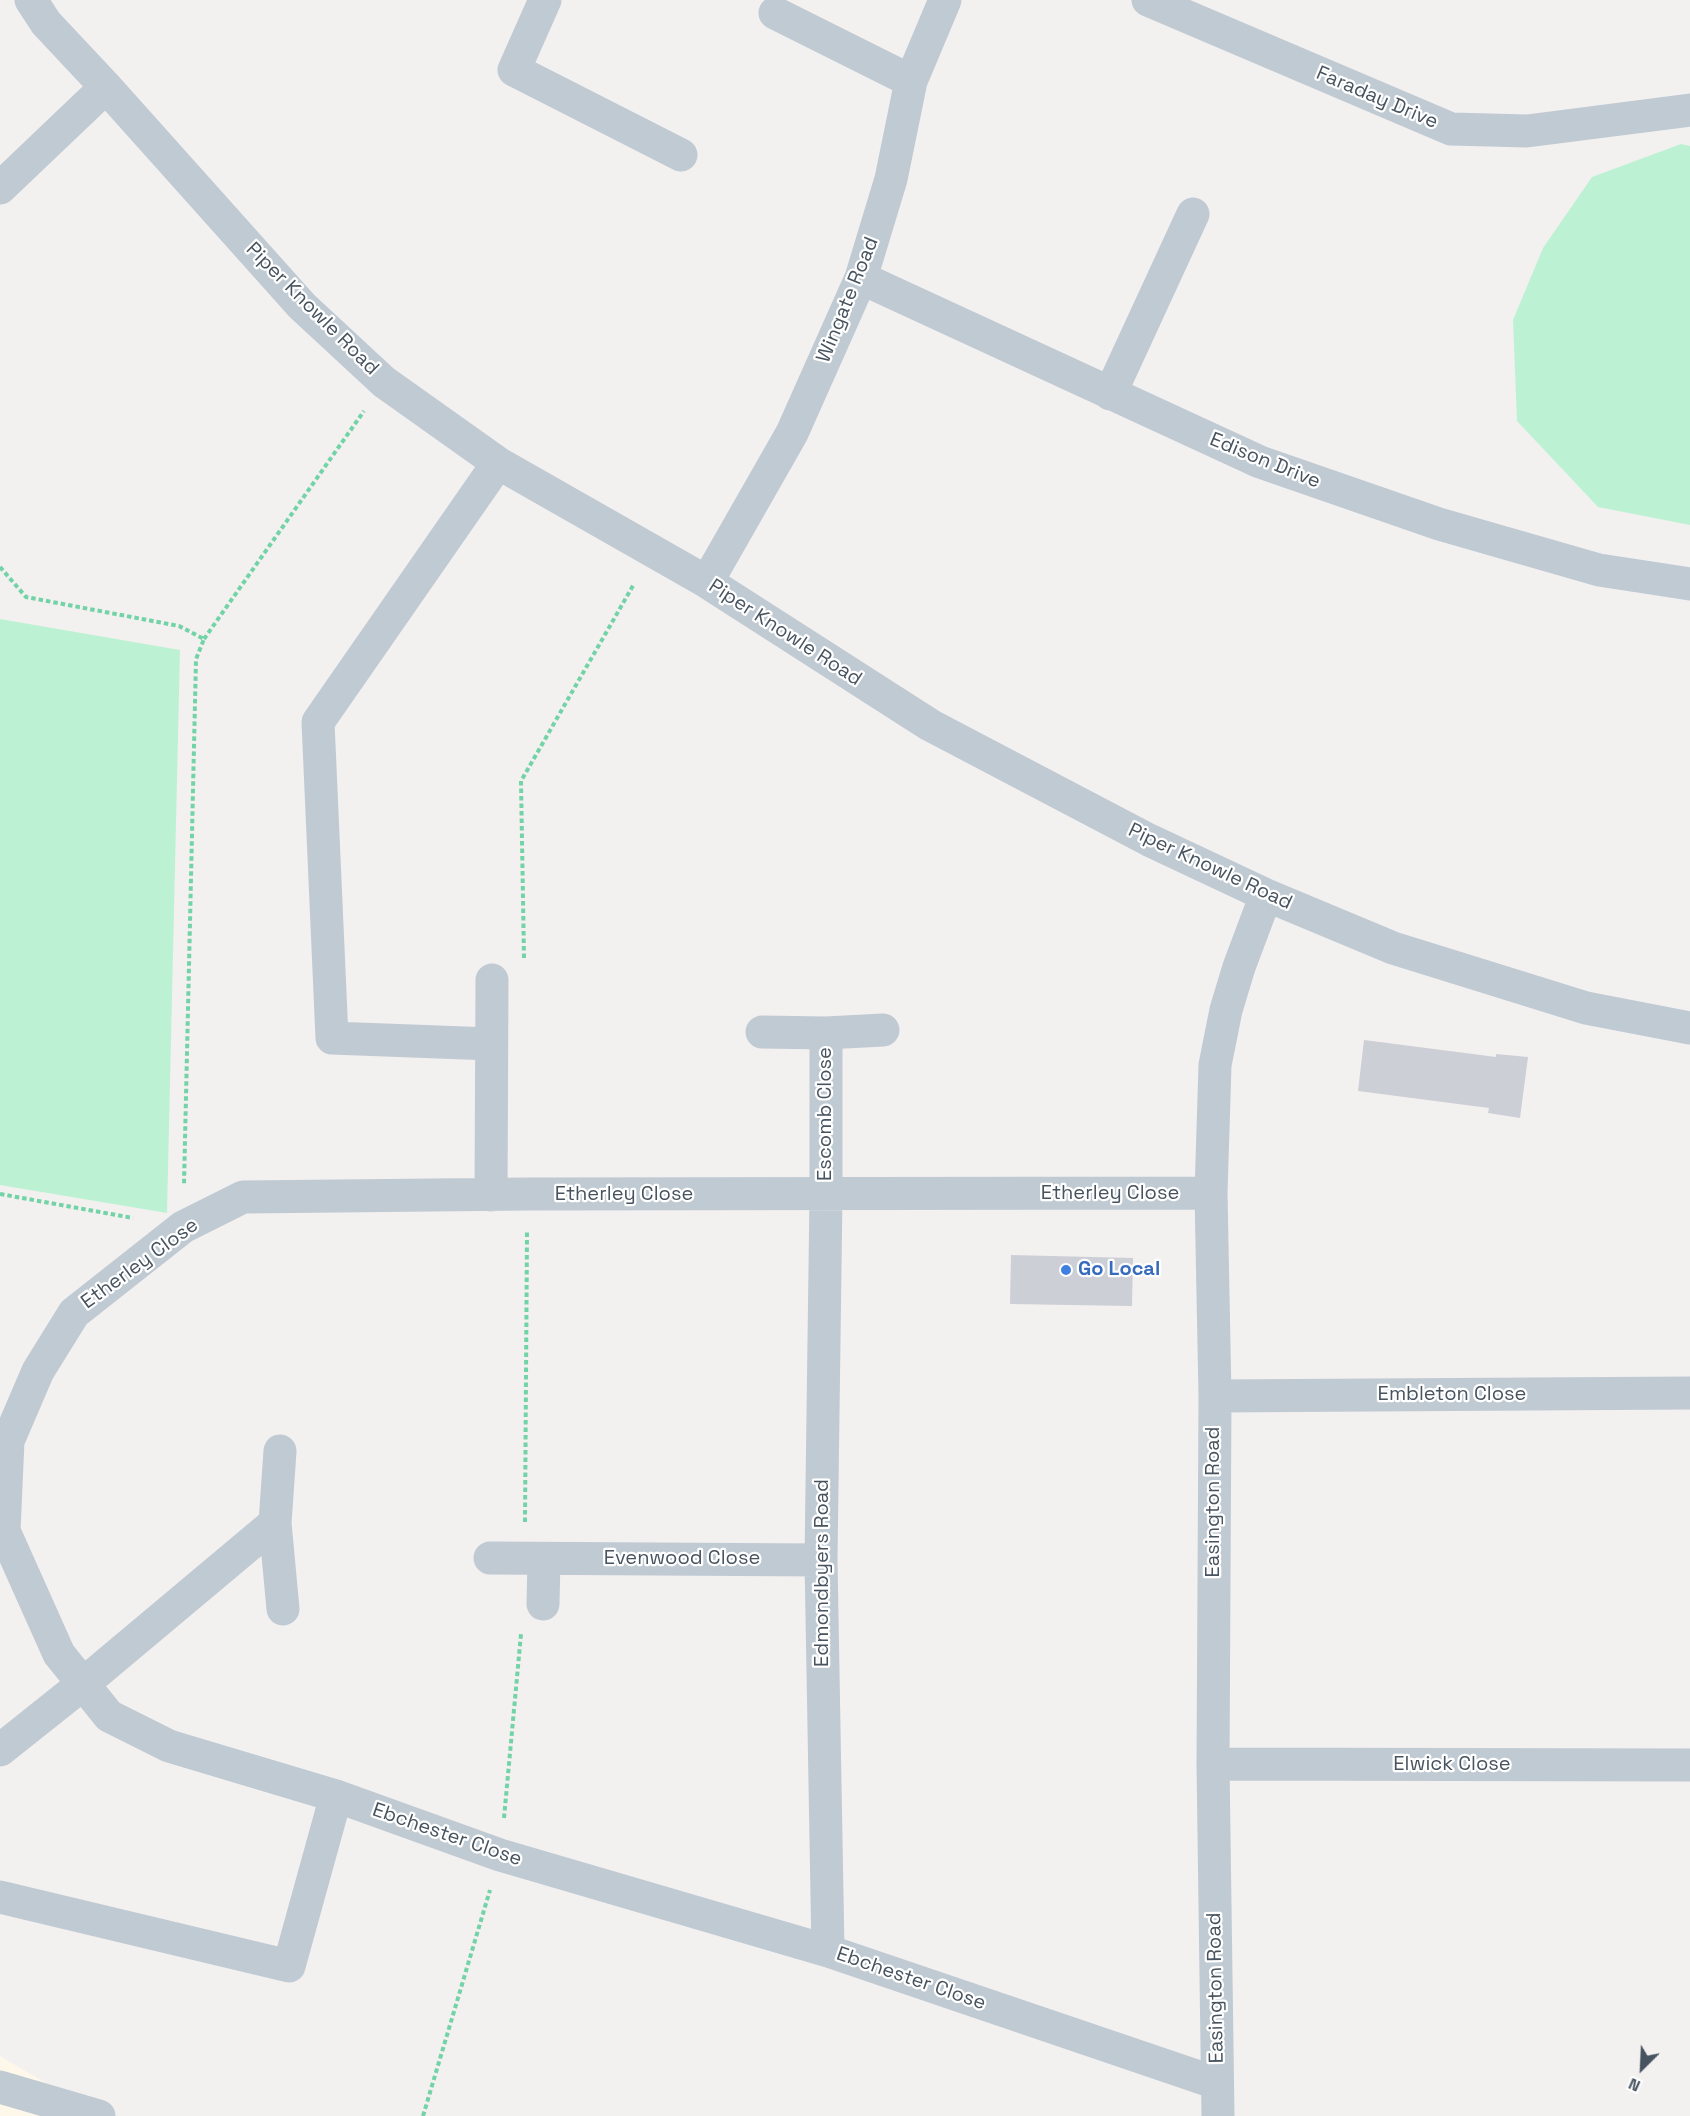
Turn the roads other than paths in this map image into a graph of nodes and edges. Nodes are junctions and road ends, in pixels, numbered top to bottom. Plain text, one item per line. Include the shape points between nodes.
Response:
1 (31, 0) edge
2 (545, 0) edge
3 (945, 0) edge
4 (1148, 0) edge
5 (1203, 10) edge
6 (775, 13) dead end
7 (911, 81) junction
8 (106, 87) junction
9 (1690, 110) edge
10 (681, 155) dead end
11 (0, 188) edge
12 (1193, 214) dead end
13 (861, 278) junction
14 (1110, 394) junction
15 (498, 463) junction
16 (707, 582) junction
17 (1690, 584) edge
18 (1266, 895) junction
19 (492, 980) road end
20 (1690, 1028) edge
21 (883, 1030) dead end
22 (762, 1032) dead end
23 (826, 1033) junction
24 (491, 1044) junction
25 (1211, 1193) junction
26 (492, 1195) junction
27 (826, 1195) junction
28 (74, 1313) joint
29 (1690, 1394) edge
30 (1215, 1395) junction
31 (4, 1440) edge
32 (280, 1451) dead end
33 (275, 1523) junction
34 (490, 1558) dead end
35 (534, 1558) junction
36 (821, 1560) junction
37 (543, 1604) dead end
38 (283, 1609) dead end
39 (83, 1684) junction
40 (0, 1750) edge
41 (1213, 1764) junction
42 (1690, 1765) edge
43 (336, 1796) junction
44 (0, 1896) edge
45 (828, 1951) junction
46 (1216, 2082) junction
47 (0, 2087) edge
48 (99, 2116) edge
49 (1218, 2116) edge

1 - 8 street, Piper Knowle Road via 46,23
2 - 10 street via 514,70
3 - 7 street, Wingate Road
4 - 5 street, Faraday Drive
5 - 9 street, Faraday Drive via 1451,129 1527,130
6 - 7 street
7 - 13 street, Wingate Road via 891,179
8 - 11 street
8 - 15 street, Piper Knowle Road via 302,306 384,382
12 - 14 street
13 - 14 street, Edison Drive
13 - 16 street, Wingate Road via 792,433
14 - 17 street, Edison Drive via 1260,462 1439,524 1599,570
15 - 16 street, Piper Knowle Road
15 - 24 street via 318,722 332,1038
16 - 18 street, Piper Knowle Road via 930,725 1149,840
18 - 20 street, Piper Knowle Road via 1404,951 1586,1008
18 - 25 street, Easington Road via 1226,1010 1215,1065
19 - 24 street
21 - 23 street, Escomb Close
22 - 23 street, Escomb Close
23 - 27 street, Escomb Close
24 - 26 street
25 - 27 street, Etherley Close
25 - 30 street, Easington Road
26 - 27 street, Etherley Close
26 - 28 street, Etherley Close via 243,1197 183,1227
27 - 36 street, Edmondbyers Road
28 - 31 street, Ebchester Close via 38,1371
29 - 30 street, Embleton Close
30 - 41 street, Easington Road
31 - 39 street, Ebchester Close via 4,1531 59,1654
32 - 33 street
33 - 38 street
33 - 39 street
34 - 35 street, Evenwood Close
35 - 36 street, Evenwood Close
35 - 37 street
36 - 45 street, Edmondbyers Road
39 - 40 street
39 - 43 street, Ebchester Close via 109,1716 169,1746
41 - 42 street, Elwick Close
41 - 46 street, Easington Road
43 - 44 street via 289,1966
43 - 45 street, Ebchester Close via 500,1855
45 - 46 street, Ebchester Close
46 - 49 street, Easington Road
47 - 48 street

